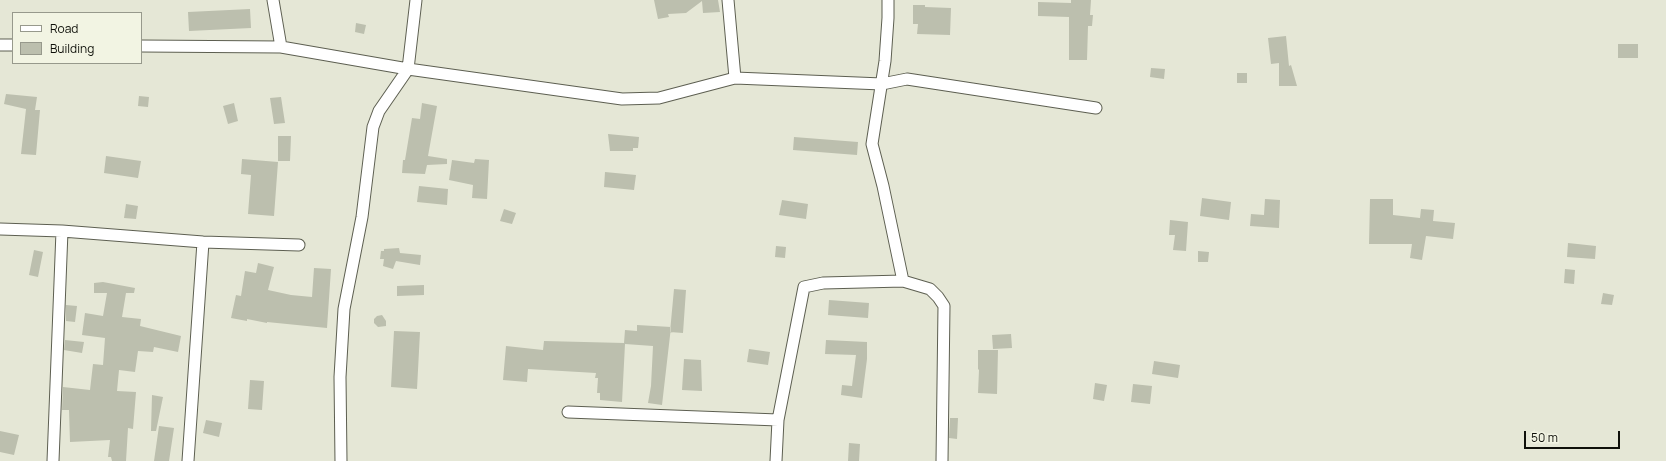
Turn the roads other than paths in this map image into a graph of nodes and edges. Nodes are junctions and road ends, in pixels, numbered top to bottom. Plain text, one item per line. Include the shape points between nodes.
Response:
1 (273, 0) edge
2 (416, 0) edge
3 (728, 0) edge
4 (888, 0) edge
5 (0, 45) edge
6 (12, 45) edge
7 (142, 46) edge
8 (282, 47) junction
9 (408, 69) junction
10 (735, 78) junction
11 (882, 84) junction
12 (1096, 108) dead end
13 (0, 228) edge
14 (62, 231) junction
15 (203, 242) junction
16 (299, 244) dead end
17 (903, 281) junction
18 (568, 412) dead end
19 (778, 420) junction
20 (53, 461) edge
21 (188, 461) edge
22 (341, 461) edge
23 (776, 461) edge
24 (942, 461) edge

1 - 8 street
2 - 9 street
3 - 10 street
4 - 11 street
5 - 6 street
7 - 8 street
8 - 9 street
9 - 10 street via 622,99 659,98
9 - 22 street via 379,110 373,127 362,217 344,308 340,377
10 - 11 street
11 - 12 street via 907,80
11 - 17 street via 872,144
13 - 14 street
14 - 15 street
14 - 20 street
15 - 16 street
15 - 21 street
17 - 19 street via 823,283 804,287
17 - 24 street via 930,290 944,306
18 - 19 street
19 - 23 street

